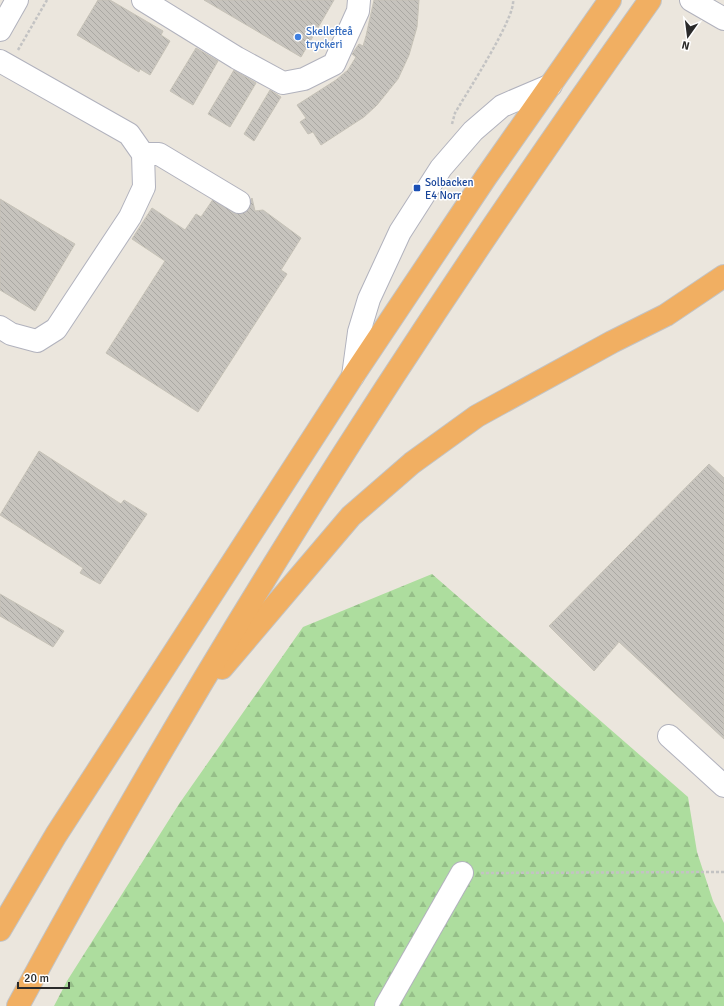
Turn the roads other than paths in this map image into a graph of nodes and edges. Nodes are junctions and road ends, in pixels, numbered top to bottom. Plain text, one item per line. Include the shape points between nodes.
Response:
1 (17, 0) edge
2 (143, 0) edge
3 (359, 0) edge
4 (650, 0) edge
5 (692, 0) edge
6 (609, 1) edge
7 (724, 19) edge
8 (0, 30) edge
9 (4, 64) edge
10 (551, 85) junction
11 (143, 154) junction
12 (239, 202) dead end
13 (724, 276) edge
14 (0, 327) edge
15 (353, 376) junction
16 (179, 720) junction
17 (669, 736) dead end
18 (724, 786) edge
19 (462, 873) road end
20 (0, 930) edge
21 (18, 1006) edge
22 (386, 1006) edge

1 - 8 street
2 - 3 street via 283,83 304,79 334,64 358,11
4 - 16 highway via 390,380 238,620
5 - 7 street
6 - 10 highway
9 - 11 street via 129,134
10 - 15 highway
10 - 15 street via 502,106 473,131 441,168 400,232 369,300 359,332
11 - 12 street via 160,154
11 - 14 street via 144,186 130,218 56,329 37,341 12,334
13 - 16 highway via 666,315 477,416 412,463 351,516
15 - 20 highway via 56,835
16 - 21 highway via 99,858
17 - 18 street
19 - 22 street

